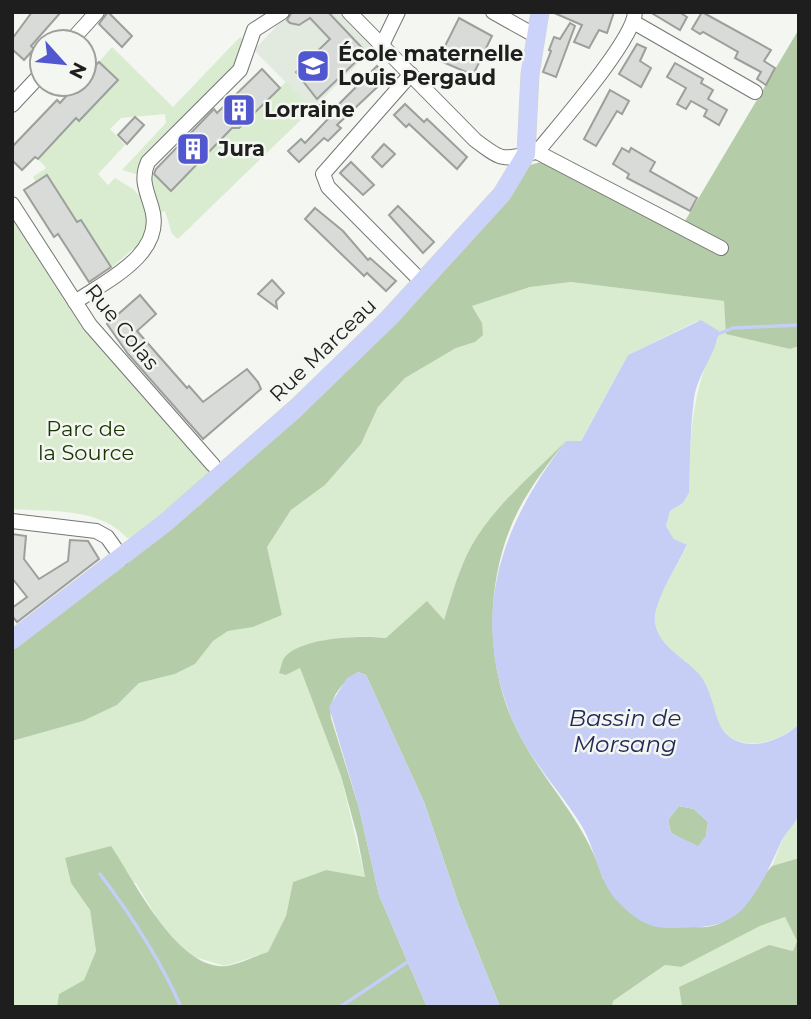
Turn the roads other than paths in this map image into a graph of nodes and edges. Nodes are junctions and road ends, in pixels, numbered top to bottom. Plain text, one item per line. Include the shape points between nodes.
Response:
1 (97, 12) edge
2 (282, 12) edge
3 (349, 12) edge
4 (398, 12) edge
5 (540, 12) edge
6 (495, 13) edge
7 (635, 18) edge
8 (83, 28) edge
9 (536, 36) junction
10 (382, 45) junction
11 (411, 74) junction
12 (28, 88) edge
13 (755, 92) dead end
14 (12, 105) edge
15 (532, 153) junction
16 (12, 204) edge
17 (721, 248) dead end
18 (422, 282) junction
19 (75, 302) junction
20 (213, 466) dead end
21 (12, 521) edge
22 (122, 558) junction
23 (12, 640) edge

1 - 8 street
2 - 19 street via 259,25 240,70 148,162 143,181 155,221 148,246
3 - 10 street
4 - 10 street
5 - 9 main road, Rue Marceau
6 - 9 street
7 - 13 street
7 - 15 street
9 - 15 main road, Rue Marceau via 528,91
10 - 11 street
11 - 15 street via 493,153 509,159
11 - 18 street via 323,174 328,187
12 - 14 street
15 - 17 street
15 - 18 main road, Rue Marceau
16 - 19 street, Rue Colas
18 - 22 main road, Rue Marceau via 295,409
19 - 20 street, Rue Colas via 90,326
21 - 22 street via 96,531 107,537
22 - 23 main road, Rue Marceau

